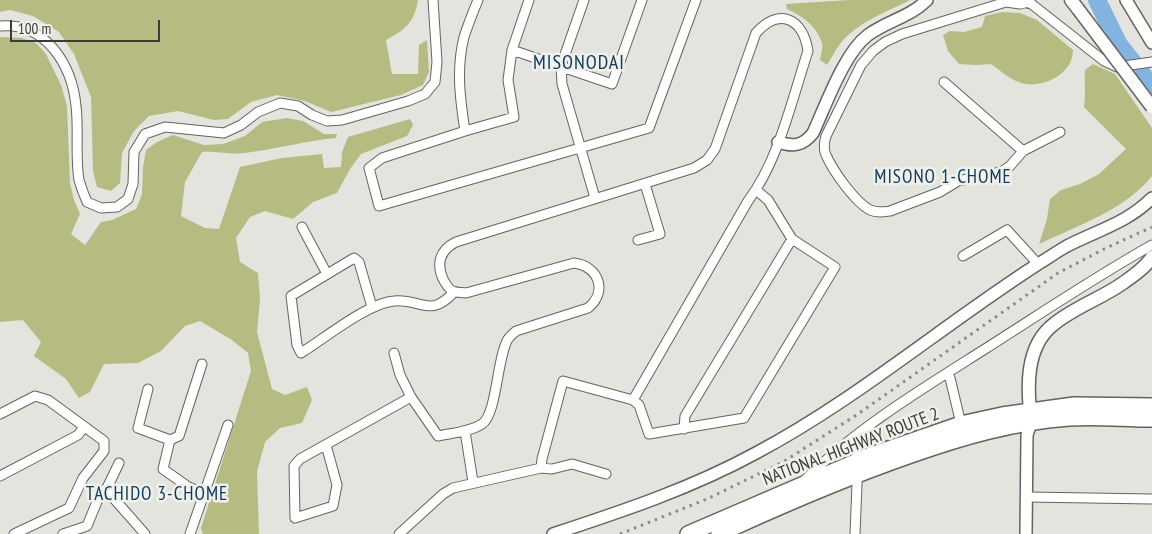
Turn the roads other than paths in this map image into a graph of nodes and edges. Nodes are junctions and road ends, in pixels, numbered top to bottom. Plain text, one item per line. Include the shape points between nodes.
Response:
1 (432, 0) edge
2 (478, 0) edge
3 (530, 0) edge
4 (584, 0) edge
5 (642, 0) edge
6 (696, 0) edge
7 (927, 0) edge
8 (1126, 0) edge
9 (1028, 1) edge
10 (1074, 4) edge
11 (0, 26) edge
12 (1151, 37) edge
13 (512, 50) junction
14 (1152, 62) edge
15 (561, 66) junction
16 (944, 82) dead end
17 (1152, 107) edge
18 (465, 131) junction
19 (1060, 132) dead end
20 (778, 142) junction
21 (580, 149) junction
22 (1023, 150) junction
23 (645, 184) junction
24 (756, 190) junction
25 (595, 198) junction
26 (1152, 198) edge
27 (302, 227) dead end
28 (638, 240) dead end
29 (792, 240) junction
30 (1152, 245) edge
31 (963, 256) dead end
32 (1152, 257) edge
33 (1038, 264) junction
34 (328, 274) junction
35 (454, 292) junction
36 (372, 307) junction
37 (394, 353) dead end
38 (202, 364) dead end
39 (947, 373) junction
40 (148, 390) dead end
41 (411, 397) junction
42 (632, 400) junction
43 (1152, 406) edge
44 (0, 414) edge
45 (1031, 417) junction
46 (1152, 419) edge
47 (228, 424) dead end
48 (961, 424) junction
49 (84, 427) junction
50 (684, 429) junction
51 (465, 431) junction
52 (170, 440) junction
53 (852, 440) junction
54 (326, 446) junction
55 (120, 463) dead end
56 (858, 466) junction
57 (541, 468) junction
58 (606, 474) dead end
59 (0, 476) edge
60 (473, 482) junction
61 (801, 484) junction
62 (107, 488) junction
63 (205, 494) junction
64 (1027, 497) junction
65 (1152, 500) edge
66 (727, 532) edge
67 (14, 534) edge
68 (63, 534) edge
69 (145, 534) edge
70 (190, 534) edge
71 (399, 534) edge
72 (553, 534) edge
73 (688, 534) edge
74 (855, 534) edge
75 (1026, 534) edge

1 - 11 street via 437,62 435,82 425,94 342,120 327,122 298,106 280,103 224,133 165,127 145,134 134,152 133,184 128,199 117,207 101,208 87,202 79,180 76,105 67,70 50,43 35,32 12,25
2 - 18 street via 464,37 459,66 459,98
3 - 13 street
4 - 15 street
5 - 15 street via 612,84
6 - 21 street via 649,128
7 - 20 street via 918,9 867,36 855,48 808,139 793,146
8 - 12 street
9 - 14 street via 1117,67
9 - 22 street via 1020,4 1006,2 902,34 879,46 861,65 823,145 825,155 859,203 881,212 940,192 958,180 1001,172
10 - 17 main road, bridge
13 - 15 street
13 - 18 street via 508,80 514,117
15 - 21 street via 562,84
16 - 22 street
18 - 21 street via 382,158 369,168 379,206
19 - 22 street
20 - 23 street via 808,51 806,37 798,25 786,19 774,20 762,26 756,34 715,149 706,160 694,168
20 - 24 street
21 - 25 street
23 - 25 street
23 - 28 street via 660,234
24 - 29 street via 768,200
24 - 42 street
25 - 35 street via 447,246 440,256 439,267 448,288
26 - 33 street via 1132,216 1067,246
27 - 34 street
29 - 50 street via 685,416
29 - 50 street via 835,267 744,418
30 - 39 street
31 - 33 street via 1007,230
32 - 45 main road via 1134,276 1044,333 1031,362
33 - 72 street via 850,396 756,454 644,504
34 - 36 street via 354,258
34 - 36 street via 292,296 297,345 302,353
35 - 36 street via 447,300 427,307 395,301
35 - 51 street via 466,292 574,263 583,264 594,272 600,284 595,303 588,308 516,331 508,339 490,412 485,422
37 - 41 street
38 - 52 street via 179,436
39 - 48 street
39 - 53 street
40 - 52 street via 138,428
41 - 51 street via 438,436
41 - 54 street
42 - 50 street via 639,405 649,434
42 - 57 street via 563,381
43 - 45 highway, NATIONAL HIGHWAY ROUTE 2 via 1074,405
44 - 49 street via 36,396 48,400
45 - 46 highway, NATIONAL HIGHWAY ROUTE 2
45 - 48 highway, NATIONAL HIGHWAY ROUTE 2
45 - 56 highway, NATIONAL HIGHWAY ROUTE 2
45 - 64 street via 1027,435
47 - 63 street
48 - 56 highway, NATIONAL HIGHWAY ROUTE 2
49 - 59 street via 78,435
49 - 67 street via 104,441 104,451 83,478 69,508
51 - 60 street
52 - 63 street via 163,469
53 - 56 street via 856,445
53 - 61 street
54 - 54 street via 300,459 294,466 294,518 334,506 337,485
55 - 62 street
56 - 61 highway, NATIONAL HIGHWAY ROUTE 2
56 - 66 highway, NATIONAL HIGHWAY ROUTE 2
56 - 74 street
57 - 58 street via 572,464
57 - 60 street
60 - 71 street via 444,494
61 - 73 highway, NATIONAL HIGHWAY ROUTE 2
62 - 68 street via 101,492 87,526
62 - 69 street
63 - 70 street
64 - 65 street
64 - 75 street

